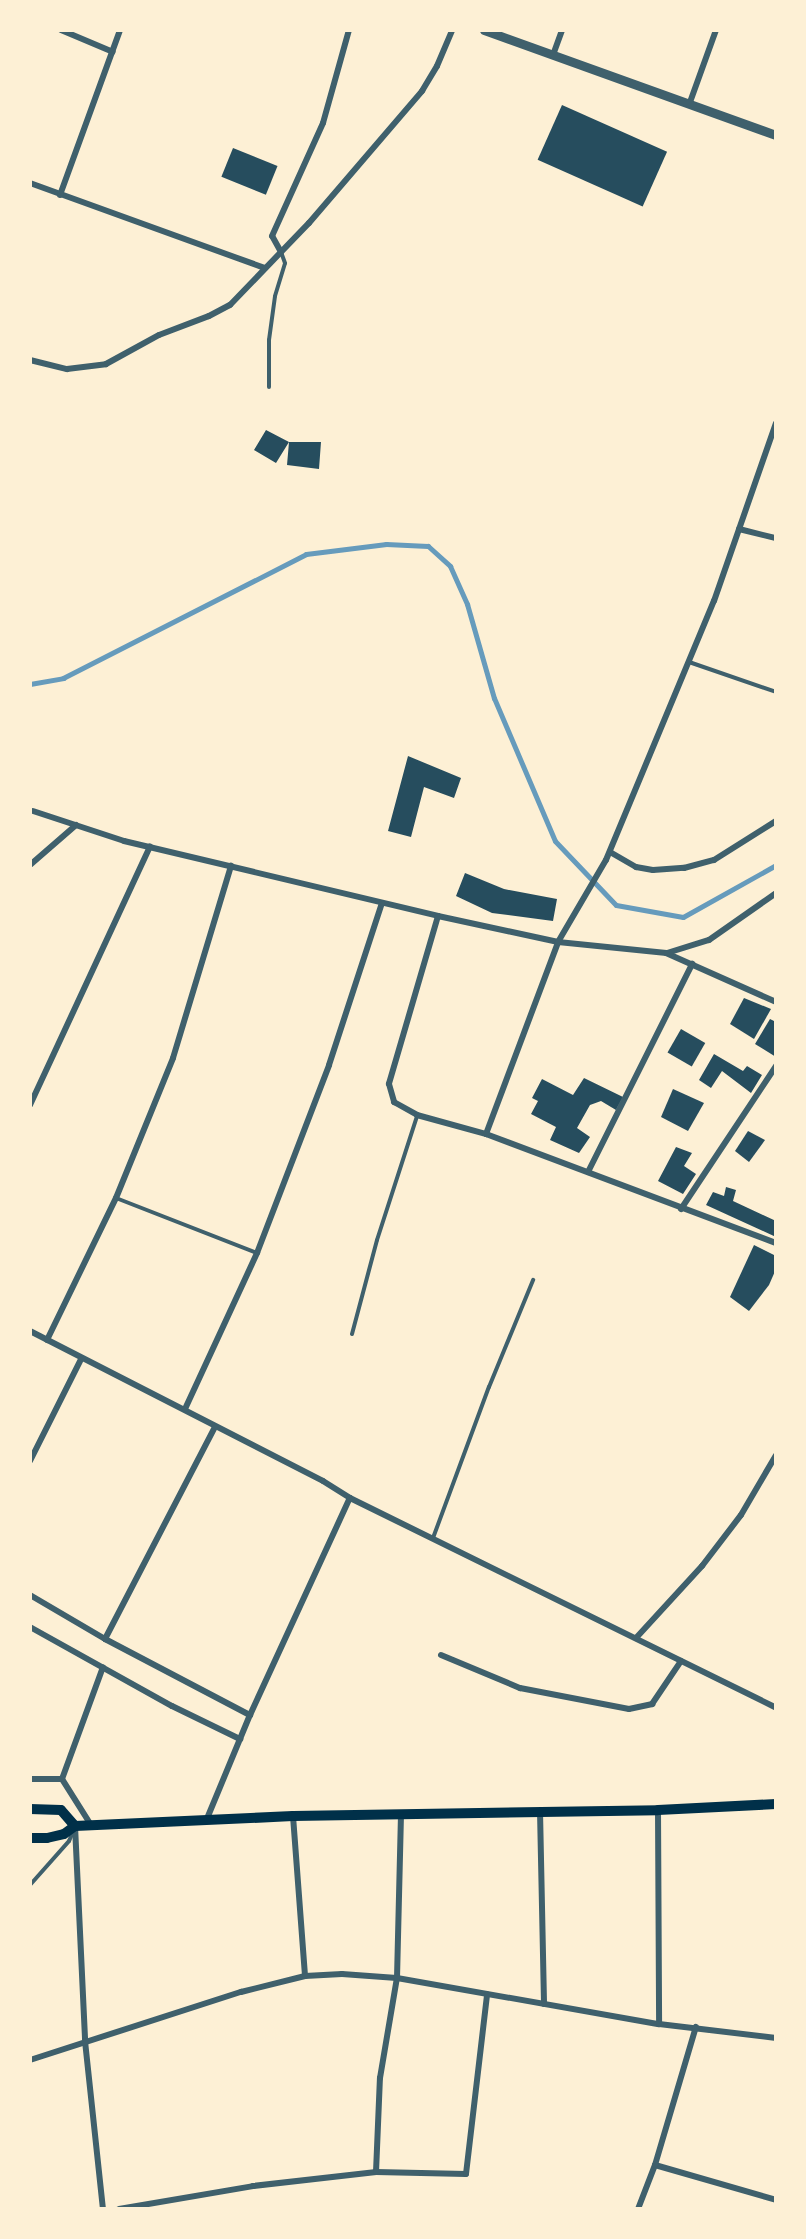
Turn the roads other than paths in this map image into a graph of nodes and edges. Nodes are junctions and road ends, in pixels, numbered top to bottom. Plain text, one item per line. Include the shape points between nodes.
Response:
1 (61, 30) edge
2 (120, 30) edge
3 (349, 30) edge
4 (452, 30) edge
5 (484, 30) edge
6 (562, 30) edge
7 (716, 30) edge
8 (113, 52) junction
9 (553, 55) junction
10 (689, 105) junction
11 (776, 135) edge
12 (30, 183) edge
13 (60, 195) junction
14 (281, 252) junction
15 (265, 268) junction
16 (30, 360) edge
17 (269, 387) dead end
18 (776, 423) edge
19 (739, 530) junction
20 (776, 538) edge
21 (688, 662) junction
22 (776, 692) edge
23 (33, 811) dead end
24 (776, 821) edge
25 (76, 825) junction
26 (150, 846) junction
27 (610, 852) junction
28 (30, 865) edge
29 (231, 866) junction
30 (776, 893) edge
31 (382, 903) junction
32 (438, 916) junction
33 (558, 942) junction
34 (666, 953) junction
35 (692, 964) junction
36 (776, 1002) edge
37 (776, 1066) edge
38 (30, 1105) edge
39 (417, 1115) junction
40 (486, 1134) junction
41 (588, 1172) junction
42 (116, 1197) junction
43 (681, 1209) junction
44 (776, 1243) edge
45 (257, 1252) junction
46 (533, 1280) dead end
47 (30, 1331) edge
48 (352, 1335) dead end
49 (46, 1340) junction
50 (81, 1359) junction
51 (185, 1409) junction
52 (215, 1427) junction
53 (776, 1455) edge
54 (30, 1461) edge
55 (350, 1498) junction
56 (433, 1539) junction
57 (30, 1595) edge
58 (30, 1627) edge
59 (636, 1638) junction
60 (105, 1639) junction
61 (441, 1655) dead end
62 (681, 1660) junction
63 (103, 1667) junction
64 (776, 1708) edge
65 (250, 1715) junction
66 (240, 1739) junction
67 (30, 1779) edge
68 (62, 1779) junction
69 (776, 1804) edge
70 (30, 1809) edge
71 (658, 1810) junction
72 (540, 1811) junction
73 (401, 1815) junction
74 (293, 1816) junction
75 (206, 1821) junction
76 (75, 1826) junction
77 (91, 1826) junction
78 (30, 1838) edge
79 (30, 1885) edge
80 (305, 1977) junction
81 (397, 1978) junction
82 (487, 1994) junction
83 (544, 2004) junction
84 (659, 2024) junction
85 (696, 2027) junction
86 (776, 2038) edge
87 (85, 2041) junction
88 (30, 2060) edge
89 (655, 2165) junction
90 (376, 2172) junction
91 (776, 2200) edge
92 (102, 2209) edge
93 (120, 2209) edge
94 (638, 2209) edge

1 - 8 street
2 - 8 street
3 - 14 street via 322,123 272,236
4 - 14 street via 422,90
5 - 9 street
6 - 9 street
7 - 10 street
8 - 13 street
9 - 10 street
10 - 11 street
12 - 13 street
13 - 15 street
14 - 15 street
14 - 17 lane via 285,263 275,296 269,340
15 - 16 street via 239,298 221,311 159,334 106,364 67,369
18 - 19 street
19 - 20 street
19 - 21 street
21 - 22 lane
21 - 27 street
23 - 25 street
24 - 27 street via 714,860 684,868 636,867
25 - 26 street
25 - 28 street
26 - 29 street
26 - 38 street
27 - 33 street
29 - 31 street
29 - 42 street via 173,1058
30 - 34 street via 709,940
31 - 32 street
31 - 45 street via 329,1065
32 - 33 street
32 - 39 street via 389,1084 394,1102
33 - 34 street
33 - 40 street
34 - 35 street
35 - 36 street
35 - 41 street
37 - 43 street
39 - 40 street
39 - 48 lane
40 - 41 street
41 - 43 street
42 - 45 lane
42 - 49 street
43 - 44 street
45 - 51 street
46 - 56 lane
47 - 49 street
49 - 50 street
50 - 51 street
50 - 54 street
51 - 52 street
52 - 55 street
52 - 60 street
53 - 59 street via 741,1515 702,1566
55 - 56 street
55 - 65 street
56 - 59 street
57 - 60 street
58 - 63 street
59 - 62 street
60 - 65 street
61 - 62 street via 520,1688 629,1709 652,1704
62 - 64 street
63 - 66 street
63 - 68 street
65 - 66 street
66 - 75 street
67 - 68 street
68 - 77 street
69 - 71 main road
70 - 76 main road via 61,1810
71 - 72 main road
71 - 84 street
72 - 73 main road
72 - 83 street
73 - 74 main road
73 - 81 street
74 - 75 main road
74 - 80 street
75 - 77 main road
76 - 77 main road
76 - 78 main road via 64,1834
76 - 79 lane via 69,1841
76 - 87 street
80 - 81 street via 342,1974
80 - 87 street via 241,1992
81 - 82 street
81 - 90 street via 380,2079
82 - 83 street
82 - 90 street via 466,2174
83 - 84 street
84 - 85 street
85 - 86 street
85 - 89 street
87 - 88 street
87 - 92 street
89 - 91 street
89 - 94 street
90 - 93 street via 253,2186

